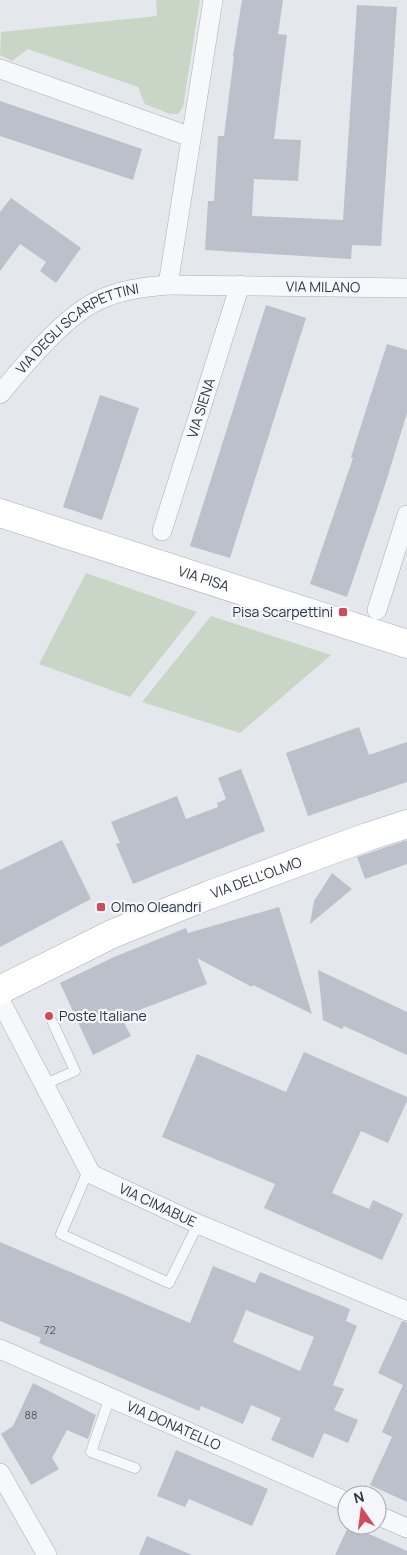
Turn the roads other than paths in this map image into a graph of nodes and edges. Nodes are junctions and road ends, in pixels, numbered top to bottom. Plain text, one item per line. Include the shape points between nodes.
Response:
1 (213, 0) edge
2 (0, 69) edge
3 (191, 137) junction
4 (407, 281) edge
5 (168, 285) junction
6 (240, 285) junction
7 (407, 288) edge
8 (0, 394) edge
9 (0, 513) edge
10 (407, 515) edge
11 (162, 531) dead end
12 (377, 610) dead end
13 (407, 644) edge
14 (407, 808) edge
15 (407, 824) edge
16 (0, 971) edge
17 (0, 990) edge
18 (0, 1000) edge
19 (53, 1023) dead end
20 (43, 1085) junction
21 (88, 1170) junction
22 (198, 1224) junction
23 (407, 1311) edge
24 (0, 1350) edge
25 (110, 1397) junction
26 (135, 1468) dead end
27 (0, 1473) edge
28 (337, 1498) edge
29 (387, 1519) edge
30 (407, 1528) edge
31 (47, 1555) edge

1 - 3 street
2 - 3 street
3 - 5 street
4 - 7 street
5 - 6 street, VIA DEGLI SCARPETTINI
5 - 8 street, VIA DEGLI SCARPETTINI via 126,290 82,310 55,334
6 - 7 street, VIA MILANO
6 - 11 street, VIA SIENA
9 - 13 street, VIA PISA
10 - 12 street
14 - 16 street, VIA DELL'OLMO via 300,842 180,886 106,918
15 - 17 street, VIA DELL'OLMO via 130,927
18 - 20 street, VIA CIMABUE
19 - 20 lane via 75,1071
20 - 21 street, VIA CIMABUE
21 - 22 street, VIA CIMABUE via 99,1179
21 - 22 lane via 61,1234 169,1283
22 - 23 street, VIA CIMABUE
24 - 25 street, VIA DONATELLO
25 - 26 lane via 90,1452
25 - 28 street, VIA DONATELLO
27 - 31 street
29 - 30 street

